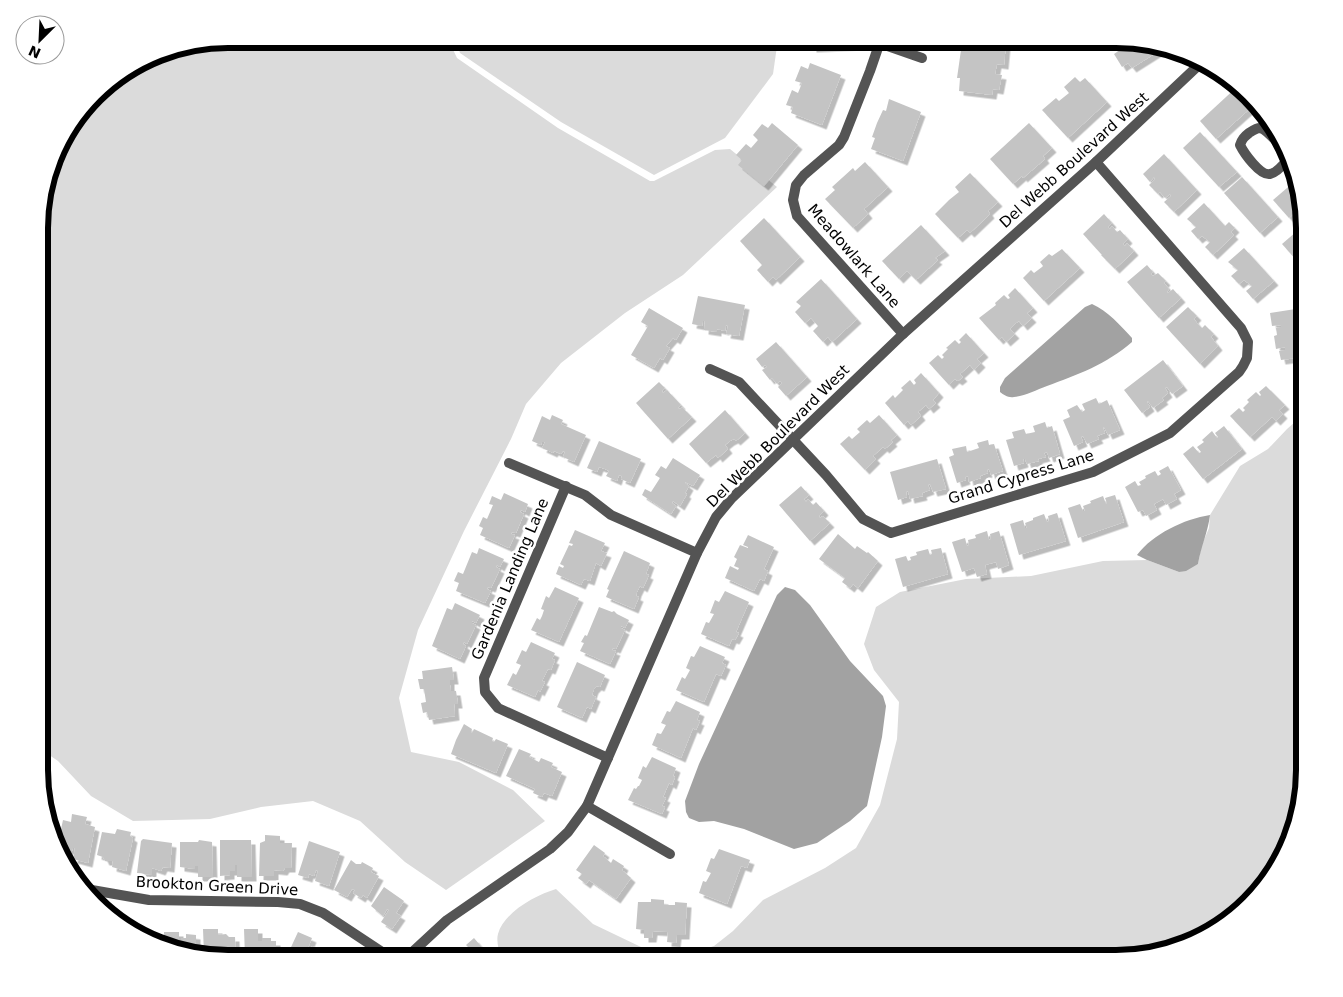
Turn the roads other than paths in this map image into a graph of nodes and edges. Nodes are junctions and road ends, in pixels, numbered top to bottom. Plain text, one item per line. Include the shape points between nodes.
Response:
1 (877, 48) edge
2 (897, 48) edge
3 (922, 58) dead end
4 (1195, 66) edge
5 (1268, 133) edge
6 (1096, 162) junction
7 (1284, 163) edge
8 (903, 334) junction
9 (710, 369) dead end
10 (794, 440) junction
11 (509, 463) dead end
12 (566, 486) junction
13 (696, 553) junction
14 (608, 758) junction
15 (587, 806) junction
16 (670, 854) dead end
17 (94, 890) edge
18 (379, 950) edge
19 (415, 950) edge

1 - 8 street, Meadowlark Lane via 844,137 796,185 794,208 797,216
2 - 3 street
4 - 6 street, Del Webb Boulevard West
5 - 7 street via 1260,128 1254,129 1241,140 1240,145 1264,174 1274,173
6 - 8 street, Del Webb Boulevard West
6 - 10 street, Grand Cypress Lane via 1242,328 1248,349 1247,358 1238,372 1170,433 1093,472 891,533 863,519
8 - 10 street, Del Webb Boulevard West
9 - 10 street, Grand Cypress Lane via 739,382
10 - 13 street, Del Webb Boulevard West via 731,499 716,517
11 - 12 street
12 - 13 street via 585,495 618,519
12 - 14 street, Gardenia Landing Lane via 484,678 485,692 498,708
13 - 14 street, Del Webb Boulevard West
14 - 15 street, Del Webb Boulevard West
15 - 16 street
15 - 19 street, Del Webb Boulevard West via 568,832 550,849 447,920
17 - 18 street, Brookton Green Drive via 149,900 300,904 323,913

